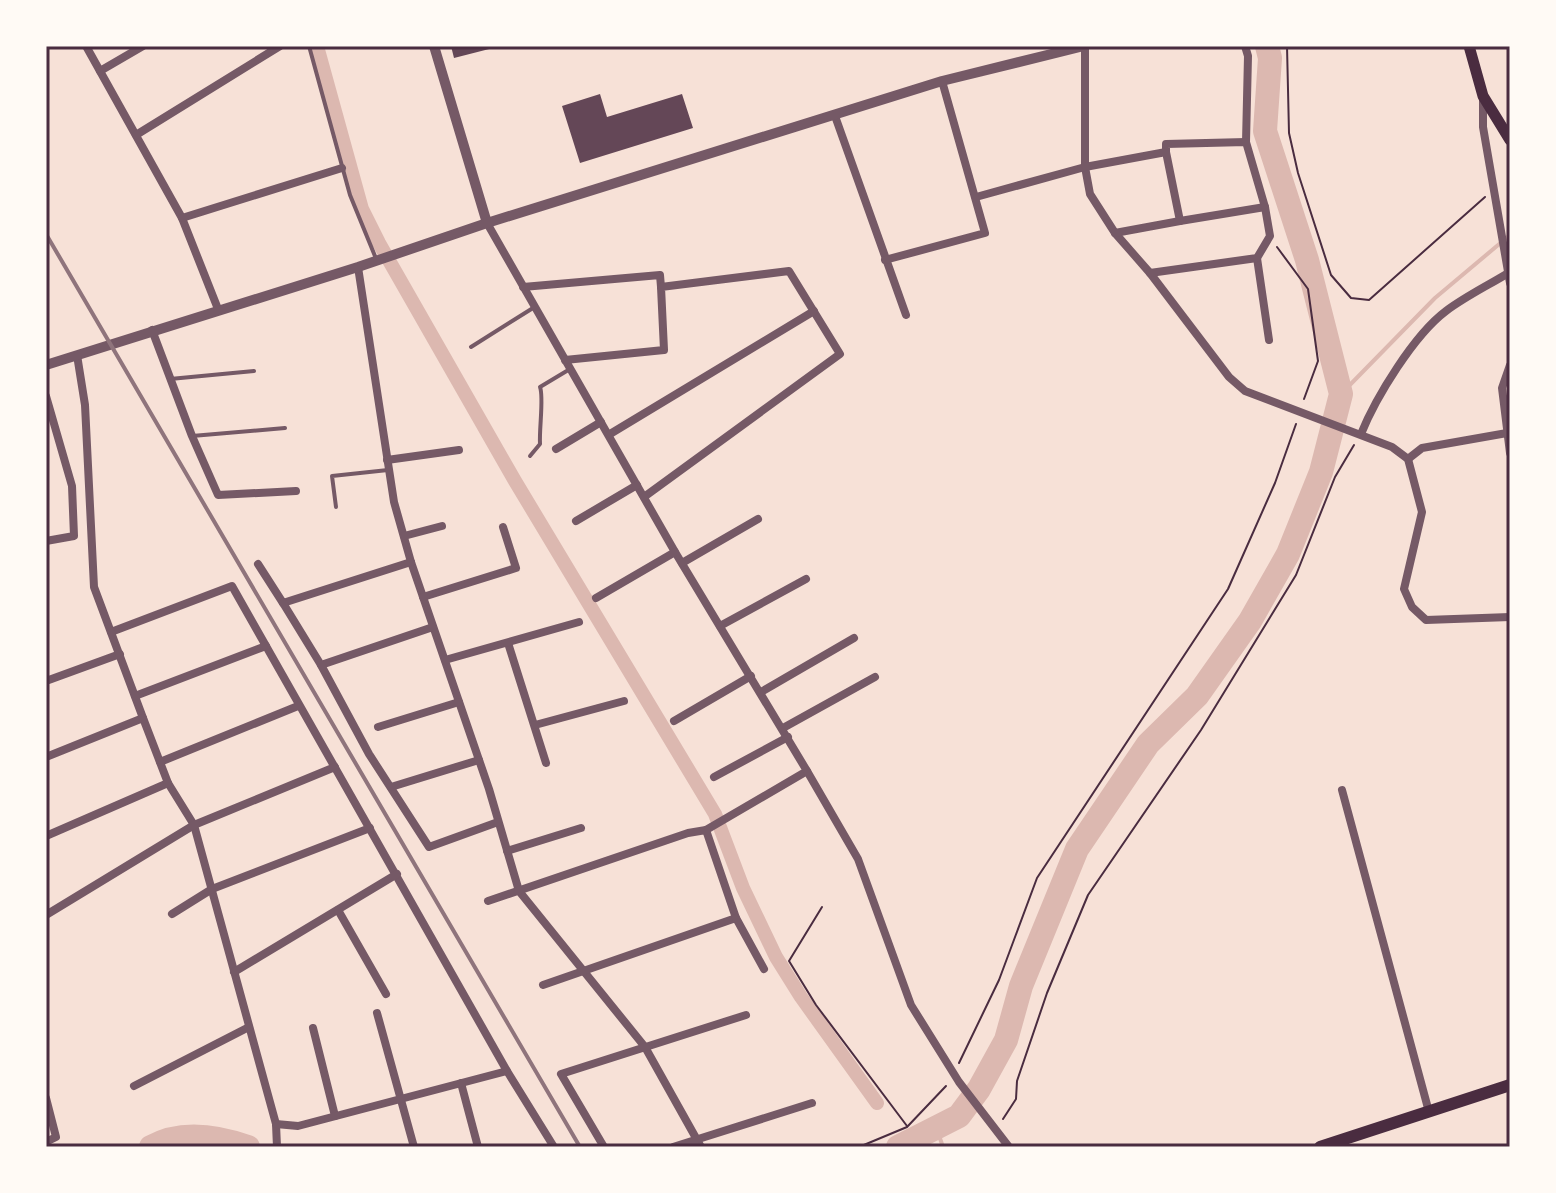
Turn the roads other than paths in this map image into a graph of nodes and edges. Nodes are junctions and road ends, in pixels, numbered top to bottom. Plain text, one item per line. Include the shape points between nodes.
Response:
1 (86, 46) edge
2 (143, 46) edge
3 (280, 46) edge
4 (309, 46) edge
5 (434, 46) edge
6 (1084, 46) edge
7 (1245, 46) edge
8 (1469, 46) edge
9 (100, 71) junction
10 (942, 81) junction
11 (1483, 96) junction
12 (835, 116) junction
13 (136, 135) junction
14 (1510, 140) edge
15 (1246, 142) junction
16 (1166, 152) junction
17 (1085, 167) junction
18 (342, 168) junction
19 (976, 197) junction
20 (1265, 207) junction
21 (182, 218) junction
22 (1180, 221) junction
23 (487, 223) junction
24 (1115, 233) junction
25 (1257, 258) junction
26 (885, 260) junction
27 (378, 261) junction
28 (358, 267) junction
29 (1150, 273) junction
30 (1508, 273) edge
31 (523, 287) junction
32 (661, 287) junction
33 (534, 308) junction
34 (218, 309) junction
35 (814, 311) junction
36 (906, 315) dead end
37 (152, 330) junction
38 (1269, 340) dead end
39 (471, 347) dead end
40 (77, 355) junction
41 (565, 360) junction
42 (46, 365) edge
43 (1510, 365) edge
44 (570, 369) junction
45 (254, 371) dead end
46 (170, 379) junction
47 (46, 396) edge
48 (601, 422) junction
49 (285, 428) dead end
50 (1358, 433) junction
51 (1507, 433) junction
52 (610, 434) junction
53 (192, 436) junction
54 (556, 449) dead end
55 (459, 450) dead end
56 (1510, 453) edge
57 (530, 456) dead end
58 (1408, 459) junction
59 (388, 465) junction
60 (637, 485) junction
61 (296, 491) dead end
62 (644, 497) junction
63 (336, 507) dead end
64 (758, 519) dead end
65 (576, 521) dead end
66 (442, 526) dead end
67 (503, 527) dead end
68 (404, 536) junction
69 (46, 541) edge
70 (675, 552) junction
71 (411, 562) junction
72 (682, 563) junction
73 (258, 564) dead end
74 (806, 579) dead end
75 (423, 597) junction
76 (596, 598) dead end
77 (283, 603) junction
78 (1510, 617) edge
79 (579, 622) dead end
80 (720, 626) junction
81 (433, 627) junction
82 (111, 632) junction
83 (854, 638) dead end
84 (508, 643) junction
85 (266, 646) junction
86 (120, 654) junction
87 (445, 660) junction
88 (321, 665) junction
89 (751, 676) junction
90 (875, 677) dead end
91 (47, 679) edge
92 (761, 692) junction
93 (135, 696) junction
94 (624, 701) dead end
95 (459, 702) junction
96 (298, 706) junction
97 (143, 718) junction
98 (674, 721) dead end
99 (535, 725) junction
100 (378, 727) dead end
101 (783, 728) junction
102 (788, 737) junction
103 (46, 757) edge
104 (479, 760) junction
105 (160, 762) junction
106 (546, 763) dead end
107 (335, 767) junction
108 (807, 771) junction
109 (714, 777) dead end
110 (168, 783) junction
111 (391, 787) junction
112 (1342, 790) dead end
113 (498, 822) junction
114 (194, 825) junction
115 (370, 828) junction
116 (581, 828) dead end
117 (706, 830) junction
118 (46, 836) edge
119 (507, 851) junction
120 (397, 874) junction
121 (212, 889) junction
122 (519, 891) junction
123 (488, 901) dead end
124 (338, 910) junction
125 (172, 914) dead end
126 (46, 915) edge
127 (736, 918) junction
128 (764, 969) dead end
129 (583, 971) junction
130 (234, 972) junction
131 (543, 985) dead end
132 (386, 994) dead end
133 (377, 1013) dead end
134 (746, 1015) dead end
135 (249, 1027) junction
136 (313, 1028) dead end
137 (645, 1047) junction
138 (507, 1071) junction
139 (461, 1083) junction
140 (1510, 1085) edge
141 (134, 1086) dead end
142 (46, 1098) edge
143 (399, 1099) junction
144 (812, 1103) dead end
145 (1429, 1112) junction
146 (335, 1116) junction
147 (276, 1124) junction
148 (46, 1142) edge
149 (698, 1143) edge
150 (277, 1144) edge
151 (414, 1147) edge
152 (478, 1147) edge
153 (554, 1147) edge
154 (604, 1147) edge
155 (673, 1147) edge
156 (1009, 1147) edge
157 (1320, 1147) edge

1 - 9 street
2 - 9 street
3 - 13 street
4 - 18 lane
5 - 23 street
6 - 10 street
6 - 17 street
7 - 15 street
8 - 11 main road
9 - 13 street
10 - 12 street
10 - 19 street
11 - 14 main road
11 - 30 street via 1483,127
12 - 23 street
12 - 26 street
13 - 21 street
15 - 16 street via 1166,144
15 - 20 street
16 - 17 street
16 - 22 street
17 - 19 street
17 - 24 street via 1090,194
18 - 21 street
18 - 27 lane
19 - 26 street via 985,233
20 - 22 street
20 - 25 street via 1270,236
21 - 34 street
22 - 24 street
23 - 27 street
23 - 31 street
24 - 29 street
25 - 29 street
25 - 38 street
26 - 36 street
27 - 28 street
28 - 34 street
28 - 59 street
29 - 50 street via 1245,391
30 - 50 street via 1443,314 1401,361
31 - 32 street via 660,275
31 - 33 street
32 - 35 street via 789,271
32 - 41 street via 664,350
33 - 39 lane
33 - 41 street
34 - 37 street
35 - 52 street
35 - 62 street via 840,354
37 - 40 street
37 - 46 street
40 - 42 street
40 - 82 street via 85,405 94,587
41 - 44 street
43 - 51 street via 1502,388
44 - 48 street
44 - 57 lane via 540,387 540,444
45 - 46 lane
46 - 53 street
47 - 69 street via 72,486 74,536
48 - 52 street
48 - 54 street
49 - 53 lane
50 - 58 street
51 - 56 street
51 - 58 street via 1422,448
52 - 60 street
53 - 61 street via 218,495
55 - 59 street
58 - 78 street via 1422,512 1404,589 1412,607 1426,620
59 - 63 lane via 332,476
59 - 68 street
60 - 62 street
60 - 65 street
62 - 70 street
64 - 72 street
66 - 68 street
67 - 75 street via 516,568
68 - 71 street
70 - 72 street
70 - 76 street
71 - 75 street
71 - 77 street
72 - 80 street
73 - 77 street
74 - 80 street
75 - 81 street
77 - 88 street
79 - 84 street
80 - 89 street
81 - 87 street
81 - 88 street
82 - 85 street via 232,586
82 - 86 street
83 - 92 street
84 - 87 street
84 - 99 street
85 - 93 street
85 - 96 street
86 - 91 street
86 - 93 street
87 - 95 street
88 - 111 street
89 - 92 street
89 - 98 street
90 - 101 street
92 - 101 street
93 - 97 street
94 - 99 street
95 - 100 street
95 - 104 street
96 - 105 street
96 - 107 street
97 - 103 street
97 - 105 street
99 - 106 street
101 - 102 street
102 - 108 street
102 - 109 street
104 - 111 street
104 - 113 street
105 - 110 street
107 - 114 street
107 - 115 street
108 - 117 street
108 - 156 street via 858,859 911,1005 956,1078
110 - 114 street
110 - 118 street
111 - 113 street via 429,847
112 - 145 street
113 - 119 street
114 - 121 street
114 - 126 street
115 - 120 street
115 - 121 street
116 - 119 street
117 - 122 street
117 - 127 street
119 - 122 street
120 - 124 street
120 - 138 street
121 - 125 street
121 - 130 street
122 - 123 street
122 - 129 street
124 - 130 street
124 - 132 street
127 - 128 street
127 - 129 street
129 - 131 street
129 - 137 street
130 - 135 street
133 - 143 street
134 - 137 street
135 - 141 street
135 - 147 street
136 - 146 street
137 - 149 street
137 - 154 street via 561,1074
138 - 139 street
138 - 153 street
139 - 143 street
139 - 152 street
140 - 145 main road
142 - 148 street via 56,1137
143 - 146 street
143 - 151 street
144 - 149 street
145 - 157 main road
146 - 147 street via 298,1126
147 - 150 street
149 - 155 street

